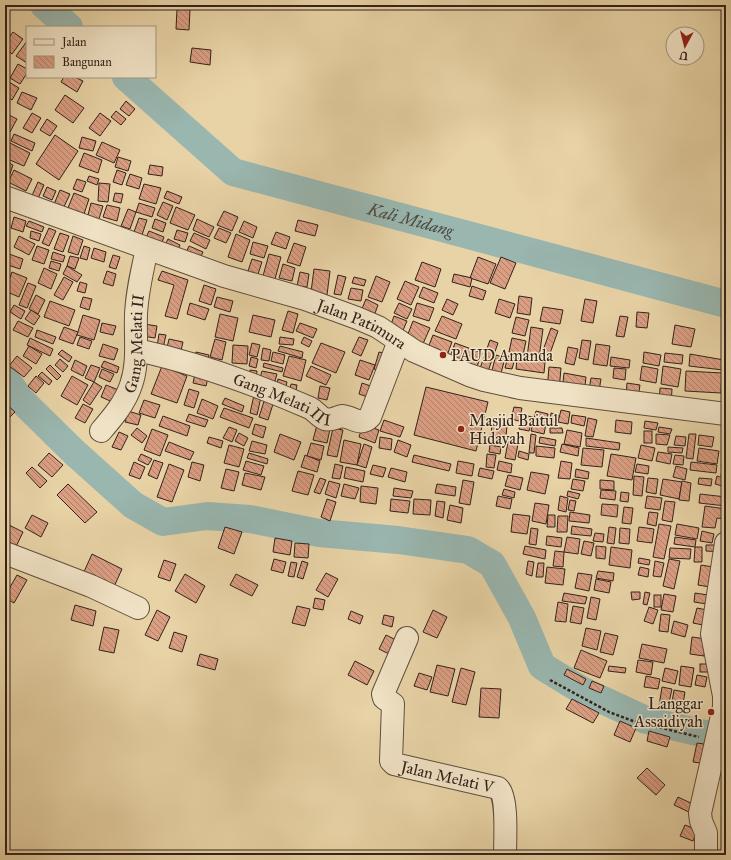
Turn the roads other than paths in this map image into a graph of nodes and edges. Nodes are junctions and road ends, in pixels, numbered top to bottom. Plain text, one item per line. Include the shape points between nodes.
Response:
1 (5, 197) edge
2 (147, 249) junction
3 (399, 341) junction
4 (137, 350) junction
5 (726, 414) edge
6 (101, 431) dead end
7 (726, 543) edge
8 (5, 553) edge
9 (138, 608) dead end
10 (407, 638) dead end
11 (717, 736) edge
12 (505, 855) edge
13 (706, 855) edge

1 - 2 street, Jalan Patimura
2 - 3 street, Jalan Patimura via 224,276 331,308 378,327
2 - 4 street, Gang Melati II via 138,287
3 - 4 street, Gang Melati III via 371,416 362,422 344,416 326,419 312,409 247,383 179,359
3 - 5 street, Jalan Patimura via 414,351 469,375 520,388
4 - 6 street, Gang Melati II via 127,395
7 - 11 street via 712,634 724,702
8 - 9 street via 91,586
10 - 12 street, Jalan Melati V via 383,694 384,698 393,704 391,761 394,764 501,790 504,801
11 - 13 street via 700,813 706,833

